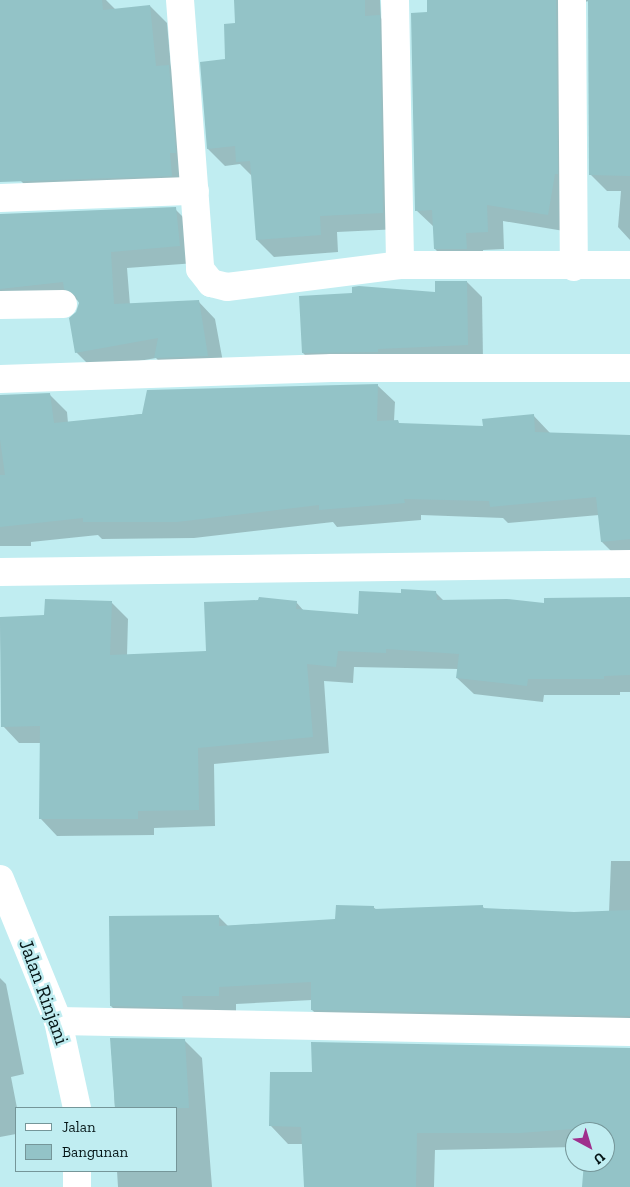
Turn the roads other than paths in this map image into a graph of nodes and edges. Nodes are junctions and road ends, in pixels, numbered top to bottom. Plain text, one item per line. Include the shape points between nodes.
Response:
1 (180, 0) edge
2 (395, 0) edge
3 (572, 0) edge
4 (195, 190) junction
5 (0, 198) edge
6 (630, 265) edge
7 (400, 266) junction
8 (574, 267) junction
9 (64, 304) dead end
10 (0, 305) edge
11 (630, 368) edge
12 (0, 379) edge
13 (630, 564) edge
14 (0, 572) edge
15 (0, 879) edge
16 (58, 1021) junction
17 (630, 1032) edge
18 (77, 1107) edge
19 (77, 1172) edge
20 (77, 1187) edge

1 - 4 street
2 - 7 street
3 - 8 street
4 - 5 street
4 - 7 street via 200,269 211,283 227,287
6 - 8 street
7 - 8 street
9 - 10 street
11 - 12 street via 332,368
13 - 14 street
15 - 16 street, Jalan Rinjani
16 - 17 street
16 - 18 street, Jalan Rinjani
19 - 20 street

